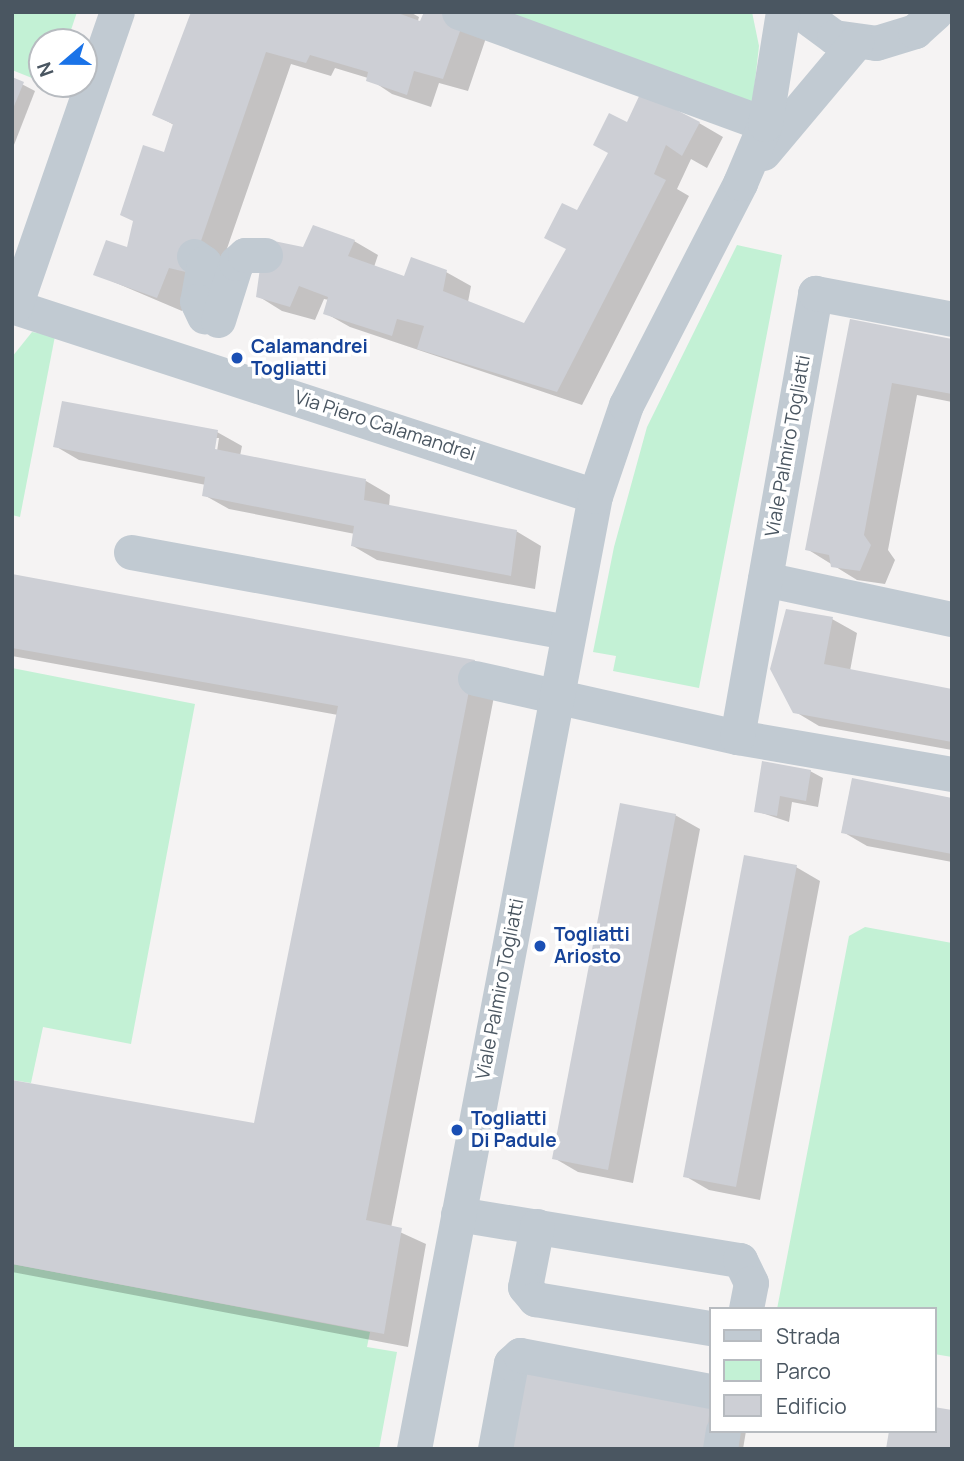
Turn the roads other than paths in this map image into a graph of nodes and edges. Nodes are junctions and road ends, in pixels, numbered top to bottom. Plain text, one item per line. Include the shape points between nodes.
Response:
1 (117, 12) edge
2 (459, 12) edge
3 (783, 12) edge
4 (800, 12) edge
5 (940, 16) edge
6 (856, 42) junction
7 (765, 124) junction
8 (740, 183) junction
9 (265, 254) dead end
10 (194, 256) dead end
11 (13, 306) edge
12 (952, 320) edge
13 (595, 496) junction
14 (131, 552) dead end
15 (765, 579) junction
16 (952, 619) edge
17 (566, 632) junction
18 (475, 678) dead end
19 (555, 695) junction
20 (737, 737) junction
21 (952, 775) edge
22 (458, 1214) junction
23 (537, 1226) junction
24 (746, 1307) edge
25 (708, 1328) edge
26 (708, 1391) edge
27 (414, 1449) edge
28 (495, 1449) edge

1 - 11 street, Via Piero Calamandrei
2 - 7 street
3 - 7 street, Viale Palmiro Togliatti
4 - 6 street via 834,37
5 - 6 street via 897,39
6 - 8 street, Viale Palmiro Togliatti via 793,113
7 - 8 street, Viale Palmiro Togliatti
8 - 13 street, Viale Palmiro Togliatti via 626,405
9 - 10 street via 245,255 236,263 211,318 197,301 204,263
11 - 13 street, Via Piero Calamandrei
12 - 15 street, Viale Palmiro Togliatti via 815,293
13 - 17 street, Viale Palmiro Togliatti
14 - 17 street
15 - 16 street
15 - 20 street, Viale Palmiro Togliatti
17 - 19 street, Viale Palmiro Togliatti
18 - 19 street
19 - 20 street
19 - 22 street, Viale Palmiro Togliatti
20 - 21 street
22 - 23 street
22 - 27 street, Viale Palmiro Togliatti
23 - 24 street via 740,1260 751,1283
23 - 25 street via 525,1287 535,1299
26 - 28 street via 520,1355 511,1363

